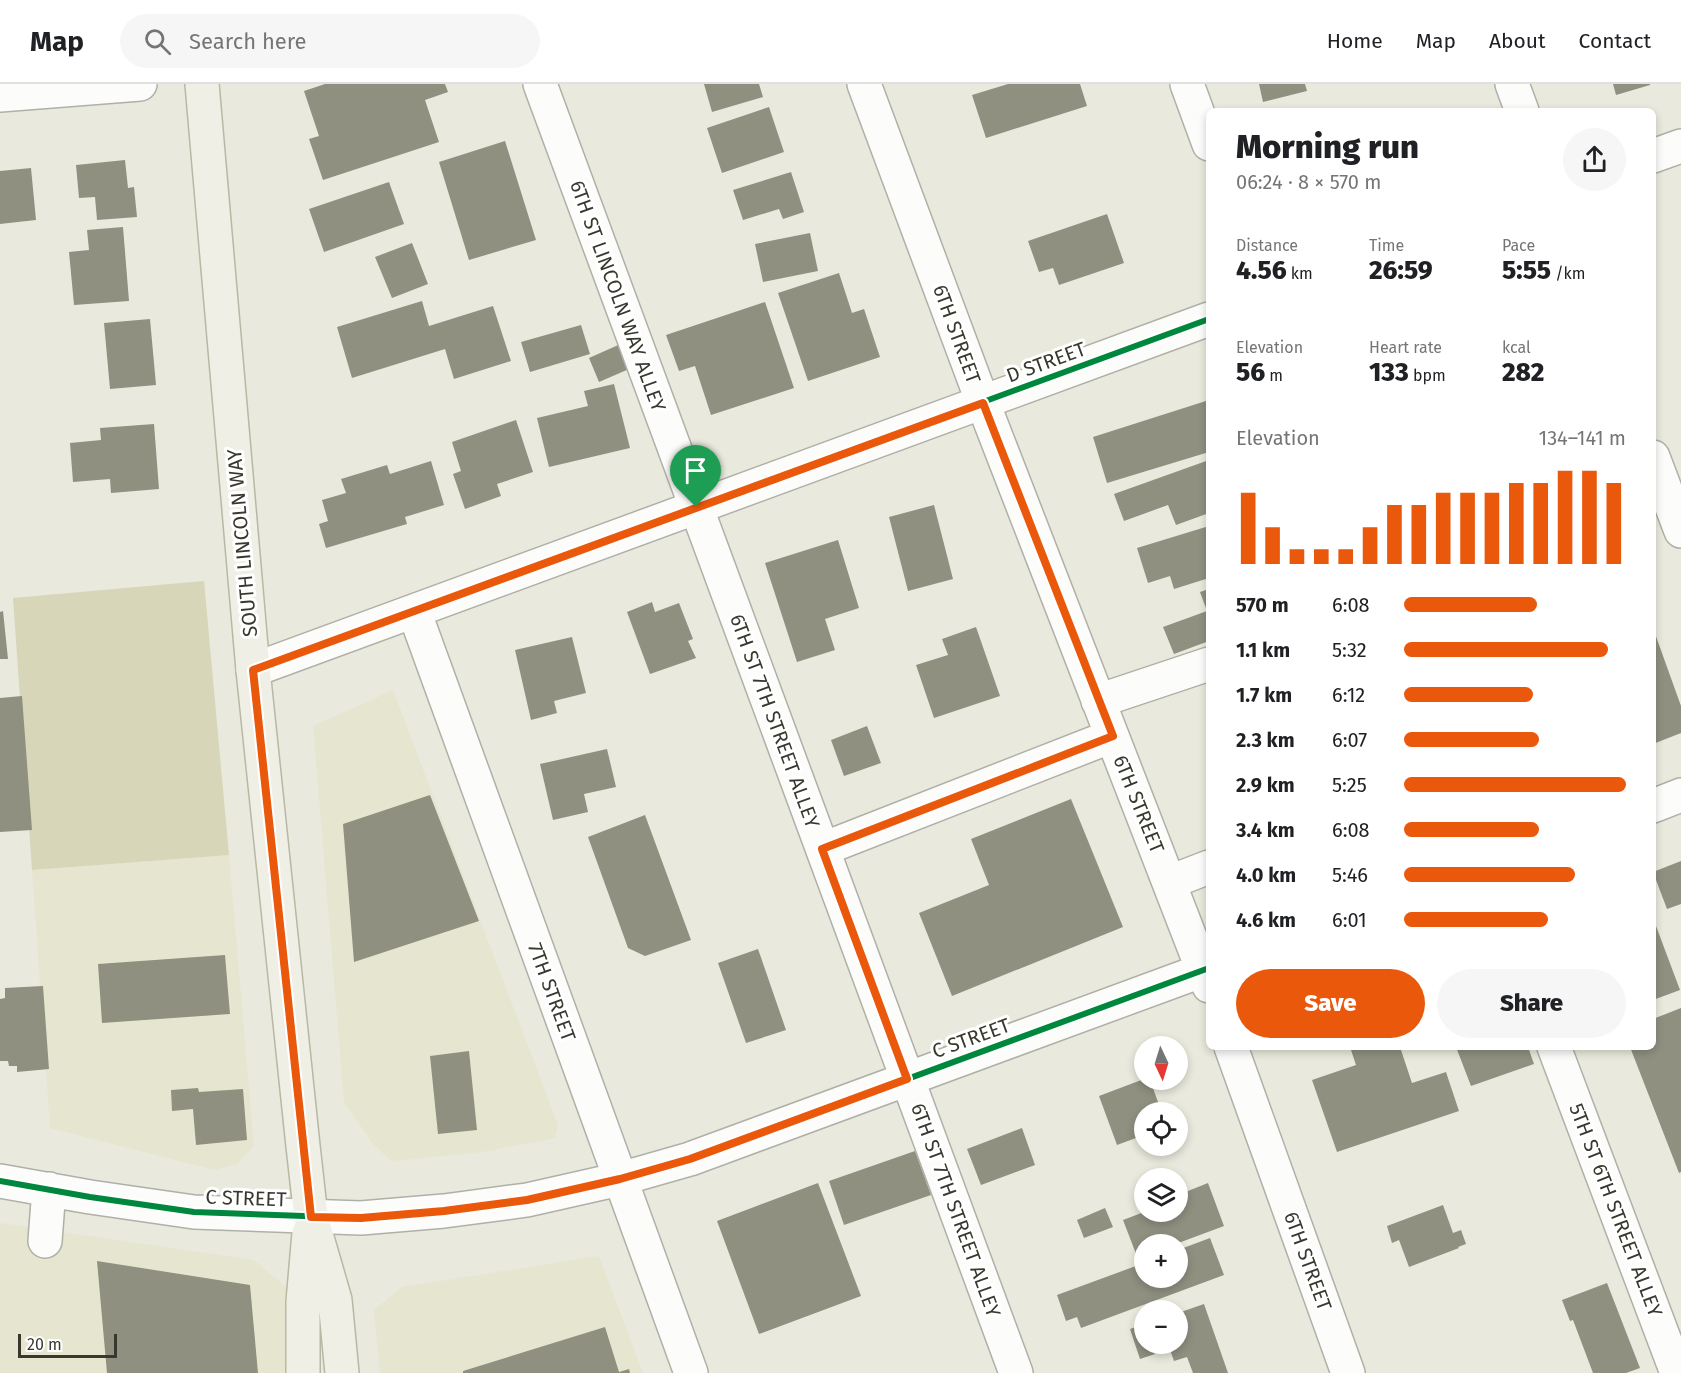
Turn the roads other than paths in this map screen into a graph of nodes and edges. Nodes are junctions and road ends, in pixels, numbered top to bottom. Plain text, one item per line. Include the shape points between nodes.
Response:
1 (140, 84) edge
2 (202, 84) edge
3 (540, 84) edge
4 (864, 84) edge
5 (1187, 84) edge
6 (1512, 84) edge
7 (0, 95) edge
8 (1521, 108) edge
9 (1206, 136) edge
10 (1681, 146) edge
11 (1656, 155) edge
12 (1206, 320) edge
13 (983, 403) junction
14 (1656, 465) edge
15 (696, 507) junction
16 (1681, 531) edge
17 (414, 611) junction
18 (1206, 664) edge
19 (253, 670) junction
20 (1098, 701) junction
21 (1113, 736) junction
22 (1681, 795) edge
23 (1656, 805) edge
24 (822, 849) junction
25 (1206, 868) edge
26 (1170, 882) junction
27 (1206, 972) edge
28 (1206, 975) edge
29 (1232, 1050) edge
30 (1555, 1050) edge
31 (907, 1079) junction
32 (620, 1179) junction
33 (0, 1181) edge
34 (49, 1189) junction
35 (311, 1217) junction
36 (45, 1241) dead end
37 (303, 1373) edge
38 (342, 1373) edge
39 (691, 1373) edge
40 (1016, 1373) edge
41 (1348, 1373) edge
42 (1677, 1373) edge

1 - 7 street
2 - 19 main road, SOUTH LINCOLN WAY
3 - 15 street, 6TH ST LINCOLN WAY ALLEY
4 - 13 street, 6TH STREET
5 - 9 street
6 - 8 street
10 - 11 street
12 - 13 street, D STREET
13 - 15 street, D STREET
13 - 20 street, 6TH STREET
14 - 16 street
15 - 17 street, D STREET
15 - 24 street, 6TH ST 7TH STREET ALLEY
17 - 19 street, D STREET
17 - 32 street, 7TH STREET
18 - 20 street
19 - 35 main road, SOUTH LINCOLN WAY
20 - 21 street, 6TH STREET
21 - 24 street
21 - 26 street, 6TH STREET
22 - 23 street
24 - 31 street, 6TH ST 7TH STREET ALLEY
25 - 26 street
26 - 27 street, 6TH STREET
28 - 31 street, C STREET
29 - 41 street, 6TH STREET
30 - 42 street, 5TH ST 6TH STREET ALLEY
31 - 32 street, C STREET via 690,1159
31 - 40 street, 6TH ST 7TH STREET ALLEY
32 - 35 street, C STREET via 527,1200 444,1211 361,1218
32 - 39 street, 7TH STREET
33 - 34 street, C STREET
34 - 35 street, C STREET via 194,1212
34 - 36 street
35 - 37 main road, SOUTH LINCOLN WAY via 303,1302
35 - 38 main road, SOUTH LINCOLN WAY via 335,1300

